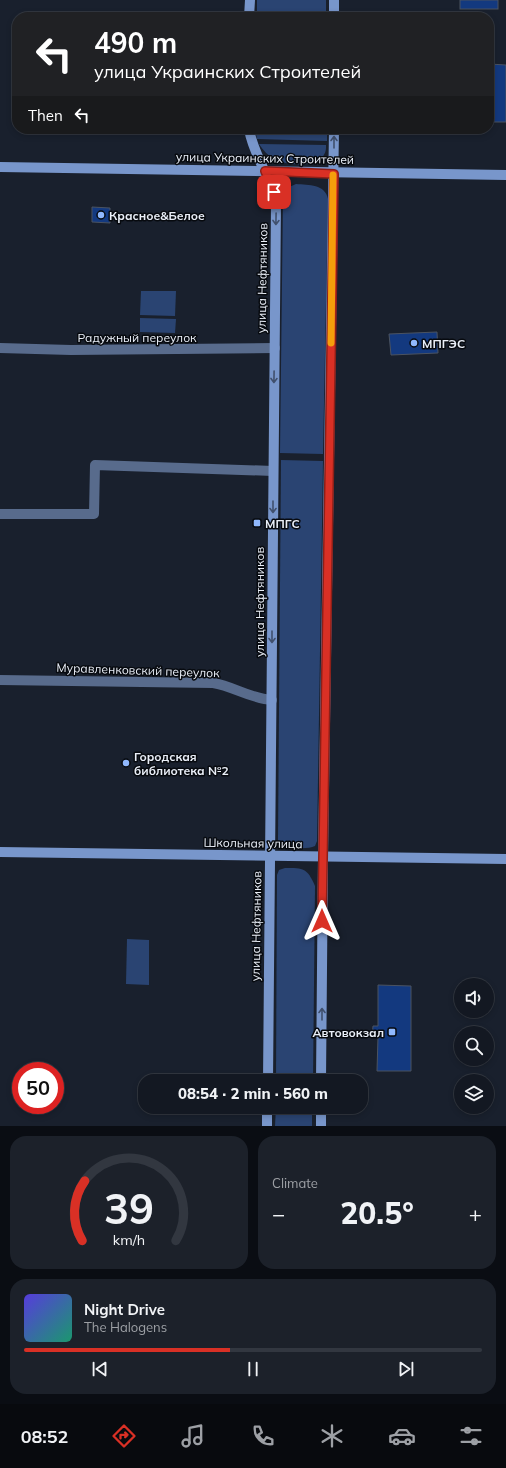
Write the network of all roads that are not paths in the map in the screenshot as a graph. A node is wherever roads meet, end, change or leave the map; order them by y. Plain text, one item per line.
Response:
1 (250, 0) edge
2 (334, 0) edge
3 (249, 12) edge
4 (334, 12) edge
5 (250, 134) edge
6 (334, 134) edge
7 (0, 167) edge
8 (265, 171) junction
9 (334, 174) junction
10 (506, 176) edge
11 (0, 348) edge
12 (274, 348) junction
13 (273, 471) junction
14 (0, 514) edge
15 (0, 680) edge
16 (272, 700) junction
17 (0, 852) edge
18 (270, 856) junction
19 (323, 857) junction
20 (506, 859) edge
21 (268, 1074) edge
22 (321, 1074) edge
23 (267, 1114) edge
24 (321, 1114) edge
25 (267, 1126) edge
26 (321, 1126) edge

1 - 3 main road
2 - 4 main road
5 - 8 main road, улица Нефтяников
9 -> 6 main road
7 - 8 main road, улица Украинских Строителей
8 - 9 main road, улица Украинских Строителей
8 -> 12 main road, улица Нефтяников
9 - 10 main road, улица Украинских Строителей
9 - 19 main road
11 - 12 street, Радужный переулок
12 -> 13 main road, улица Нефтяников
13 - 14 street
13 -> 16 main road, улица Нефтяников
15 - 16 street, Муравленковский переулок
16 - 18 main road, улица Нефтяников
17 - 18 main road, Школьная улица
18 - 19 main road, Школьная улица
18 - 21 main road, улица Нефтяников
19 - 20 main road, Школьная улица
22 -> 19 main road
23 - 25 main road
24 - 26 main road

